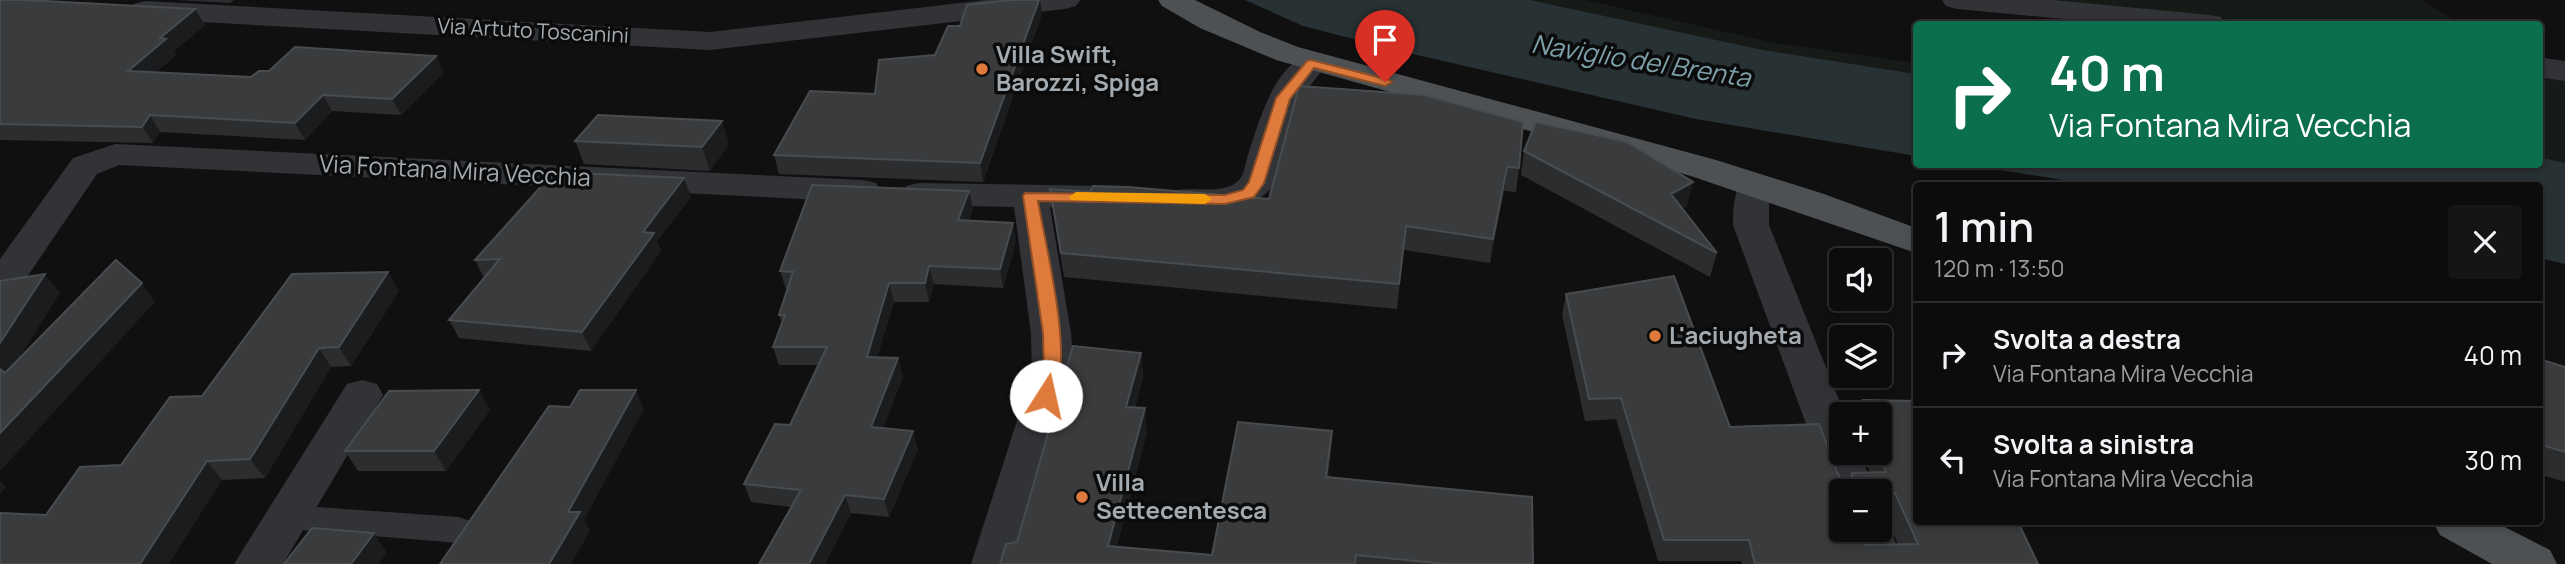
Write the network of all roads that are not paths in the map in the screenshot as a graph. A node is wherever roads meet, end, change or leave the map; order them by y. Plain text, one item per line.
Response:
1 (1065, 0) edge
2 (1173, 0) edge
3 (1957, 0) edge
4 (111, 8) edge
5 (2178, 21) edge
6 (1311, 64) junction
7 (2543, 68) edge
8 (2565, 71) edge
9 (1756, 185) junction
10 (1030, 196) junction
11 (1913, 241) edge
12 (0, 287) edge
13 (362, 395) dead end
14 (1848, 479) edge
15 (288, 517) junction
16 (2462, 525) edge
17 (459, 530) dead end
18 (1873, 542) edge
19 (258, 564) edge
20 (995, 564) edge
21 (1881, 564) edge
22 (2533, 564) edge

1 - 4 street, Via Artuto Toscanini
2 - 6 main road
3 - 5 street
6 - 9 main road
6 - 10 street, Via Fontana Mira Vecchia
7 - 8 street
9 - 11 main road
9 - 14 street
10 - 12 street, Via Fontana Mira Vecchia
10 - 20 street
13 - 15 street
15 - 17 lane
15 - 19 street
16 - 22 main road
18 - 21 street

